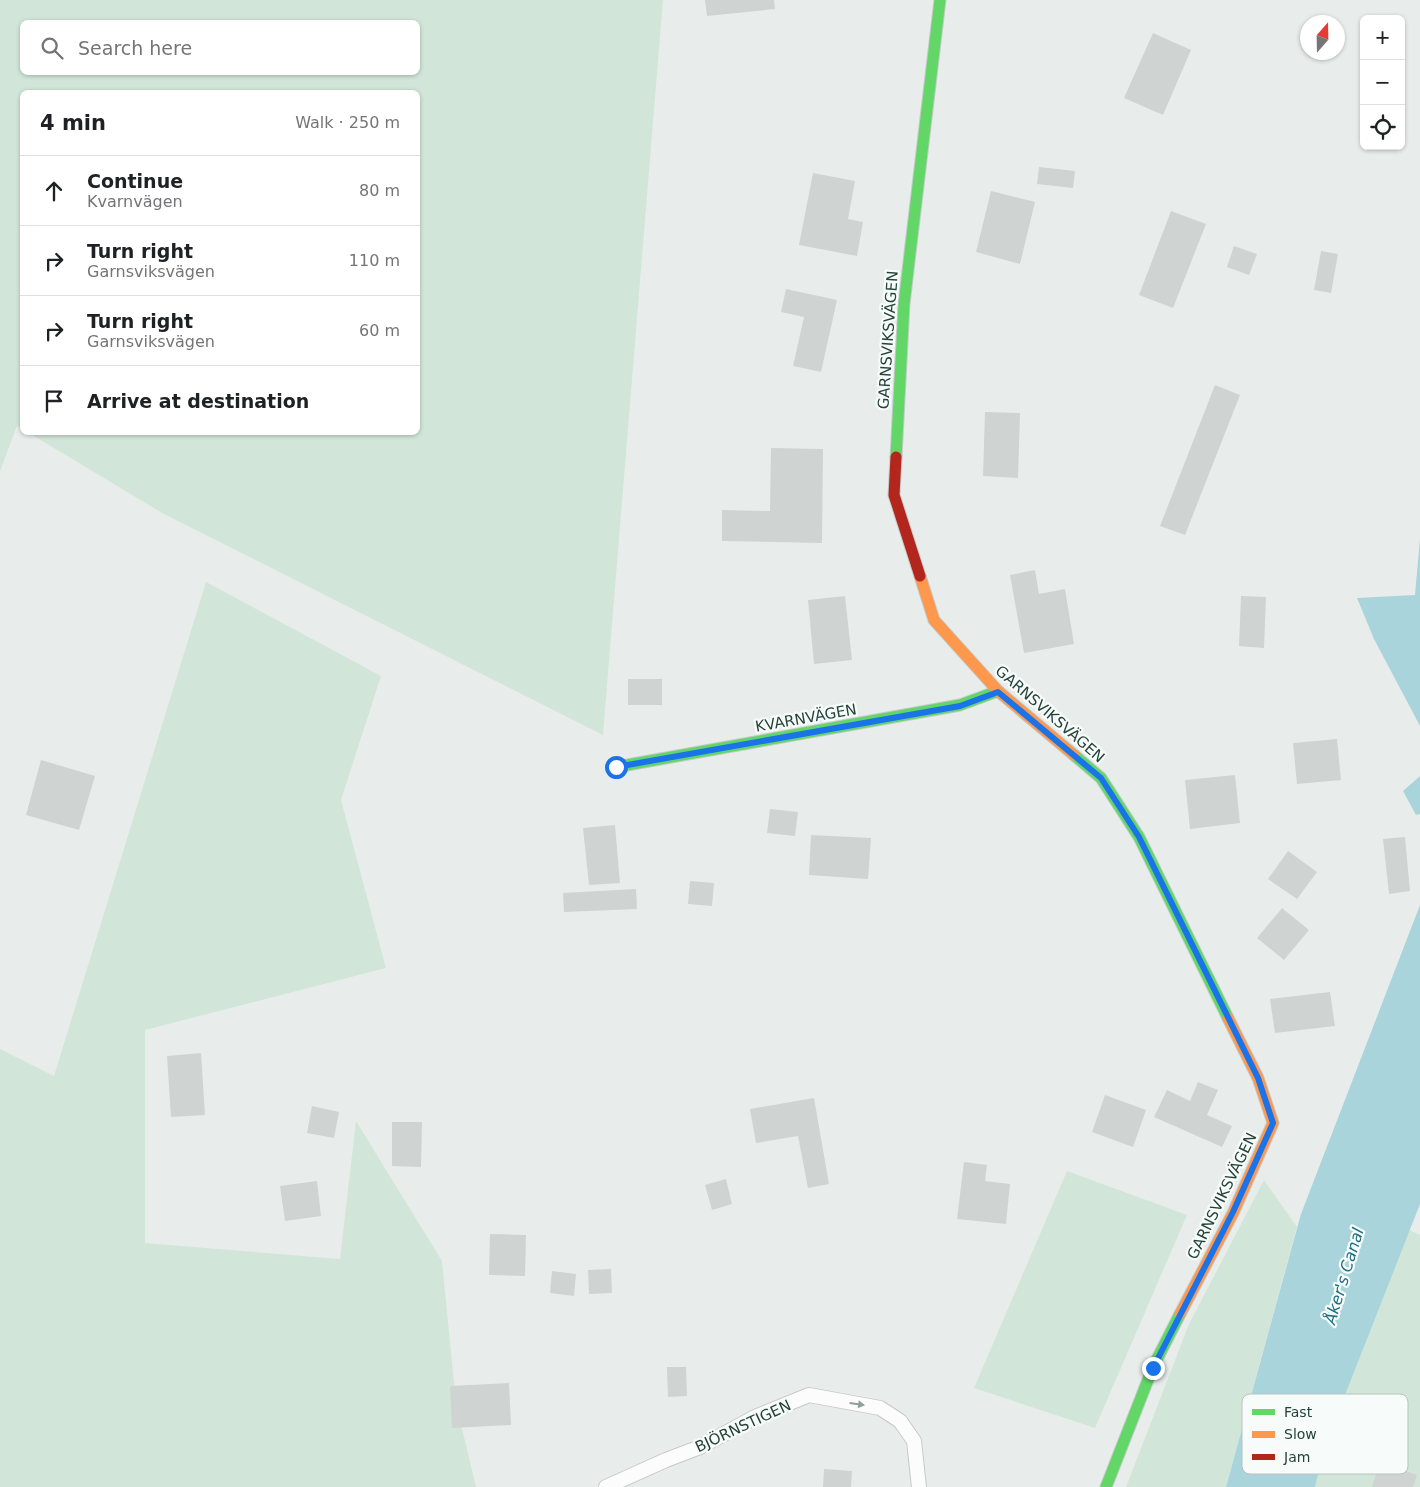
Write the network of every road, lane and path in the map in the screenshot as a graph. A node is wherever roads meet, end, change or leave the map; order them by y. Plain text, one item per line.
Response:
1 (940, 0) edge
2 (998, 692) junction
3 (616, 767) dead end
4 (606, 1487) edge
5 (919, 1487) edge
6 (1106, 1487) edge

1 - 2 street, GARNSVIKSVÄGEN
2 - 3 street, KVARNVÄGEN
2 - 6 street, GARNSVIKSVÄGEN
4 -> 5 lane, BJÖRNSTIGEN

